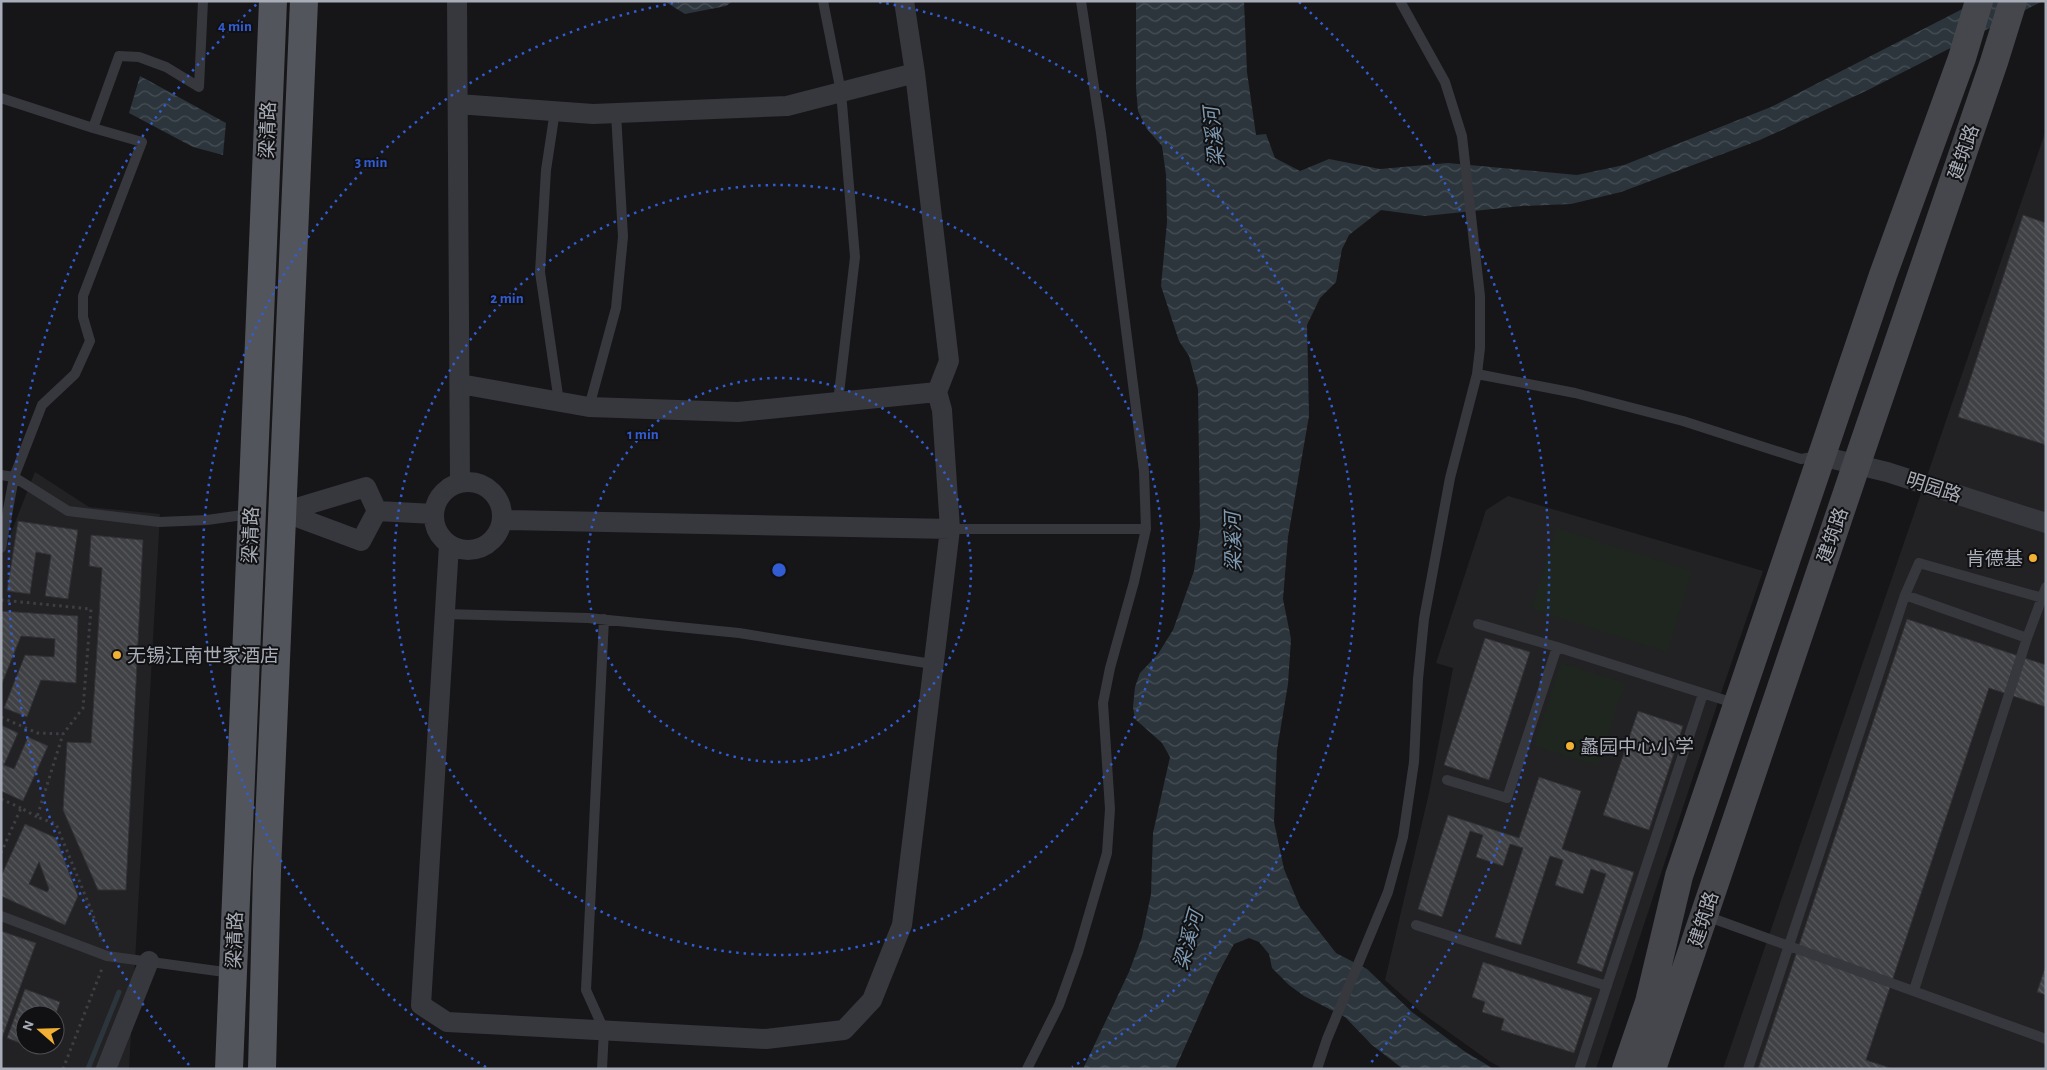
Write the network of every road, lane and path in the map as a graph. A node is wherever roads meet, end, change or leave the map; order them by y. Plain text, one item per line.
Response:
1 (203, 1) edge
2 (273, 1) edge
3 (304, 1) edge
4 (457, 1) edge
5 (823, 1) edge
6 (904, 1) edge
7 (1082, 1) edge
8 (1400, 1) edge
9 (1979, 1) edge
10 (2013, 1) edge
11 (915, 73) junction
12 (841, 92) junction
13 (1, 98) edge
14 (458, 104) junction
15 (555, 111) junction
16 (616, 114) junction
17 (93, 128) junction
18 (1477, 374) junction
19 (460, 384) junction
20 (937, 392) junction
21 (559, 402) junction
22 (838, 402) junction
23 (589, 407) junction
24 (1821, 456) junction
25 (1856, 466) junction
26 (1, 475) edge
27 (14, 477) junction
28 (460, 483) junction
29 (377, 511) junction
30 (283, 512) junction
31 (251, 514) junction
32 (434, 514) junction
33 (503, 520) junction
34 (2046, 523) edge
35 (950, 529) junction
36 (1146, 530) junction
37 (449, 545) junction
38 (1, 548) edge
39 (2046, 587) edge
40 (1905, 594) junction
41 (2044, 598) edge
42 (1, 600) edge
43 (444, 614) junction
44 (604, 619) junction
45 (1478, 624) dead end
46 (2027, 638) junction
47 (1557, 647) junction
48 (932, 664) junction
49 (1703, 694) junction
50 (1737, 704) junction
51 (1, 717) edge
52 (63, 734) junction
53 (1447, 780) dead end
54 (1, 799) edge
55 (21, 808) junction
56 (37, 817) junction
57 (1, 853) edge
58 (1679, 876) junction
59 (1713, 890) junction
60 (1704, 915) junction
61 (1, 916) edge
62 (1416, 925) dead end
63 (1789, 945) junction
64 (107, 956) junction
65 (149, 961) junction
66 (233, 973) junction
67 (1607, 986) junction
68 (1914, 990) junction
69 (604, 1030) junction
70 (2046, 1039) edge
71 (1580, 1067) dead end
72 (63, 1069) edge
73 (106, 1069) edge
74 (229, 1069) edge
75 (262, 1069) edge
76 (602, 1069) edge
77 (1027, 1069) edge
78 (1317, 1069) edge
79 (1626, 1069) edge
80 (1652, 1069) edge
81 (1748, 1069) edge

1 - 17 lane
2 - 31 main road, 梁清路
3 - 30 main road, 梁清路
4 - 14 street
5 - 12 lane
6 - 11 street
7 - 36 lane
8 - 18 lane
9 - 24 main road, 建筑路
10 - 25 main road, 建筑路
11 - 12 street
11 - 20 street
12 - 16 street
12 - 22 lane
13 - 17 lane
14 - 15 street
14 - 19 street
15 - 16 street
15 - 21 lane
16 - 23 lane
17 - 27 lane
18 - 24 lane
18 - 78 lane
19 - 21 street
19 - 28 street
20 - 22 street
20 - 35 street
21 - 23 street
22 - 23 street
24 - 25 street, 明园路
24 - 50 main road, 建筑路
25 - 34 street, 明园路
25 - 59 main road, 建筑路
26 - 27 lane
27 - 31 lane
27 - 38 lane
28 - 32 street
28 - 33 street
29 - 30 street
29 - 30 street
29 - 32 street
30 - 31 main road
30 - 75 main road, 梁清路
31 - 66 main road, 梁清路
32 - 37 street
33 - 35 street
33 - 37 street
35 - 36 lane
35 - 48 street
36 - 77 lane
37 - 43 street
39 - 41 lane
40 - 41 lane
40 - 46 lane
40 - 63 lane
41 - 46 lane
42 - 52 path
43 - 44 lane
43 - 69 street
44 - 48 lane
44 - 69 lane
45 - 47 lane
46 - 68 lane
47 - 49 lane
47 - 53 lane
48 - 69 street
49 - 50 lane
49 - 67 lane
50 - 58 main road, 建筑路
51 - 52 path
52 - 56 path
54 - 55 path
55 - 56 path
55 - 57 path
56 - 64 path
58 - 59 main road
58 - 79 main road, 建筑路
59 - 60 main road, 建筑路
60 - 63 lane
60 - 80 main road, 建筑路
61 - 64 lane
62 - 67 lane
63 - 68 lane
63 - 81 lane
64 - 65 lane
64 - 72 path
65 - 66 lane
65 - 73 street
66 - 74 main road, 梁清路
67 - 71 lane
68 - 70 lane
69 - 76 lane

